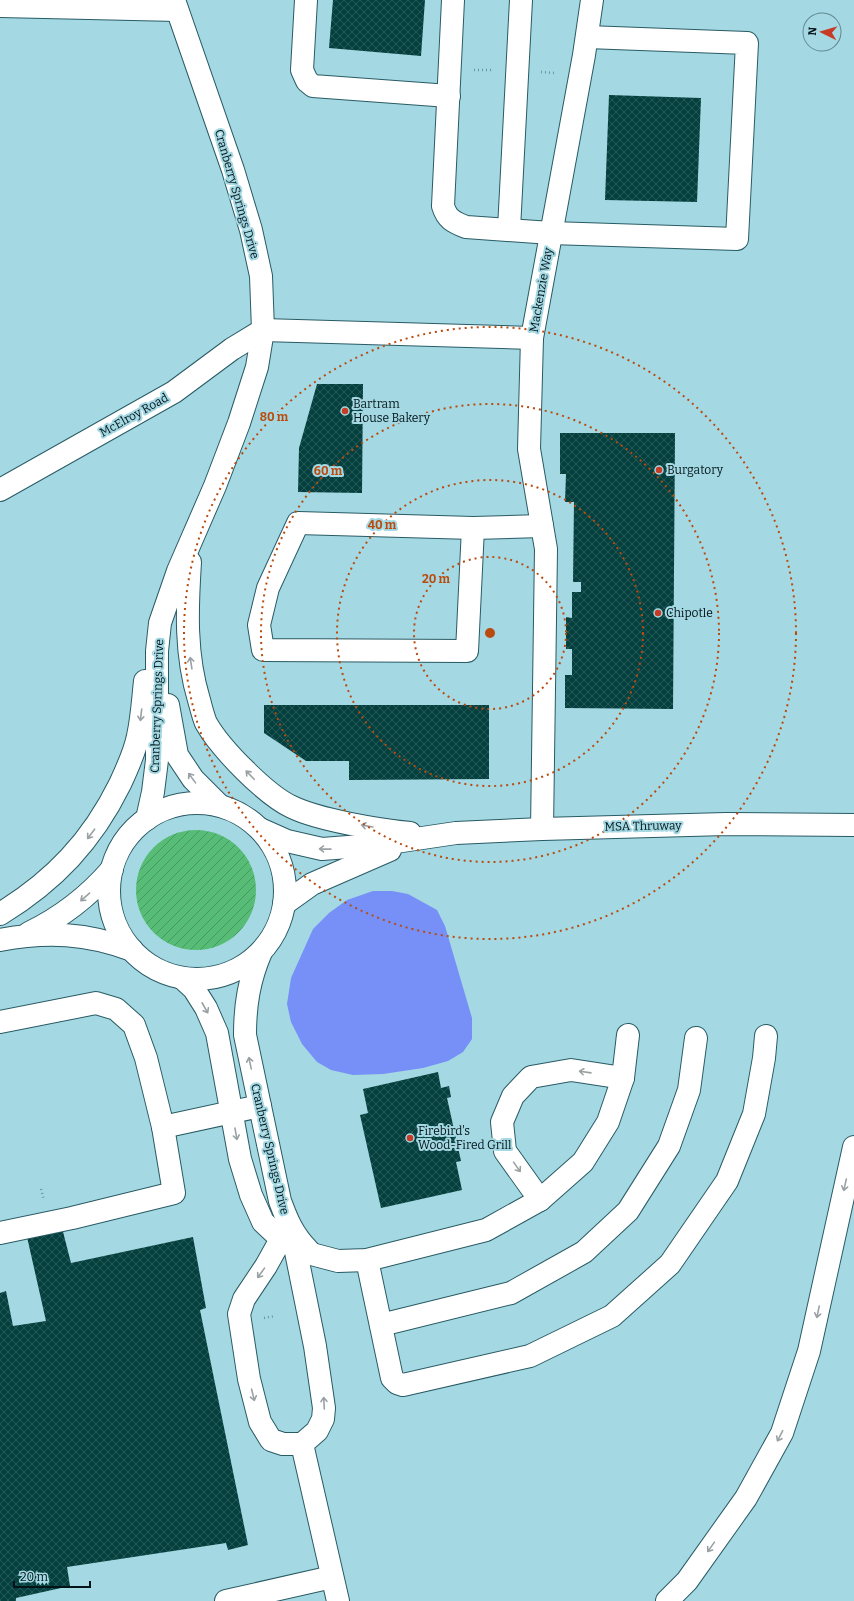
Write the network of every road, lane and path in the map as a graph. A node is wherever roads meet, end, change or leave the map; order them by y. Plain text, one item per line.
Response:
1 (306, 0) edge
2 (453, 0) edge
3 (521, 0) edge
4 (592, 0) edge
5 (36, 3) edge
6 (176, 5) edge
7 (0, 6) edge
8 (587, 36) junction
9 (470, 70) dead end
10 (499, 70) dead end
11 (540, 72) dead end
12 (555, 73) dead end
13 (449, 96) junction
14 (509, 229) junction
15 (551, 233) junction
16 (262, 330) junction
17 (532, 338) junction
18 (0, 490) edge
19 (542, 526) junction
20 (473, 528) junction
21 (191, 543) junction
22 (178, 571) junction
23 (219, 805) junction
24 (147, 818) junction
25 (854, 825) edge
26 (260, 829) junction
27 (542, 829) junction
28 (433, 835) junction
29 (112, 869) junction
30 (284, 904) junction
31 (0, 914) edge
32 (27, 935) junction
33 (0, 940) edge
34 (132, 950) junction
35 (261, 952) junction
36 (182, 978) junction
37 (0, 1022) edge
38 (628, 1035) dead end
39 (766, 1036) dead end
40 (696, 1038) dead end
41 (623, 1078) junction
42 (260, 1106) junction
43 (232, 1111) junction
44 (163, 1127) junction
45 (854, 1147) edge
46 (41, 1189) dead end
47 (540, 1200) junction
48 (46, 1205) dead end
49 (0, 1233) edge
50 (297, 1247) junction
51 (367, 1260) junction
52 (381, 1325) junction
53 (302, 1444) junction
54 (332, 1577) junction
55 (226, 1601) edge
56 (338, 1601) edge
57 (666, 1601) edge

1 - 13 main road
2 - 13 main road
3 - 14 main road
4 - 8 main road, Mackenzie Way
5 - 6 main road
5 - 7 main road
6 - 16 main road, Cranberry Springs Drive
8 - 15 main road, Mackenzie Way
8 - 15 main road
9 - 10 path
11 - 12 path
13 - 14 main road
14 - 15 main road
15 - 17 main road, Mackenzie Way
16 - 17 main road, Mackenzie Way
16 - 18 main road, McElroy Road
16 - 21 main road, Cranberry Springs Drive
17 - 19 main road
19 - 20 main road
19 - 27 main road
20 - 20 main road
21 - 22 main road, Cranberry Springs Drive
28 -> 21 main road
23 -> 22 main road, Cranberry Springs Drive
22 - 24 main road, Cranberry Springs Drive
22 -> 31 main road
23 - 24 main road
23 - 26 main road
24 - 29 main road
25 - 27 main road, MSA Thruway
28 -> 26 main road, MSA Thruway
26 - 30 main road
27 - 28 main road, MSA Thruway
28 - 30 main road, MSA Thruway
29 -> 32 main road
29 - 34 main road
30 - 35 main road
32 - 33 main road
32 - 34 main road
34 - 36 main road
35 - 36 main road
42 -> 35 main road, Cranberry Springs Drive
36 -> 43 main road, Cranberry Springs Drive
37 - 44 main road
38 - 41 main road
39 - 52 main road
40 - 52 main road
41 - 47 main road
41 -> 47 main road
42 - 43 main road
42 - 50 main road, Cranberry Springs Drive
43 - 44 main road
43 -> 50 main road, Cranberry Springs Drive
44 - 49 main road
45 -> 57 main road
46 - 48 path
47 - 51 main road
50 - 51 main road
53 -> 50 main road
50 -> 53 main road
51 - 52 main road
53 - 54 main road
54 - 55 main road
54 - 56 main road

